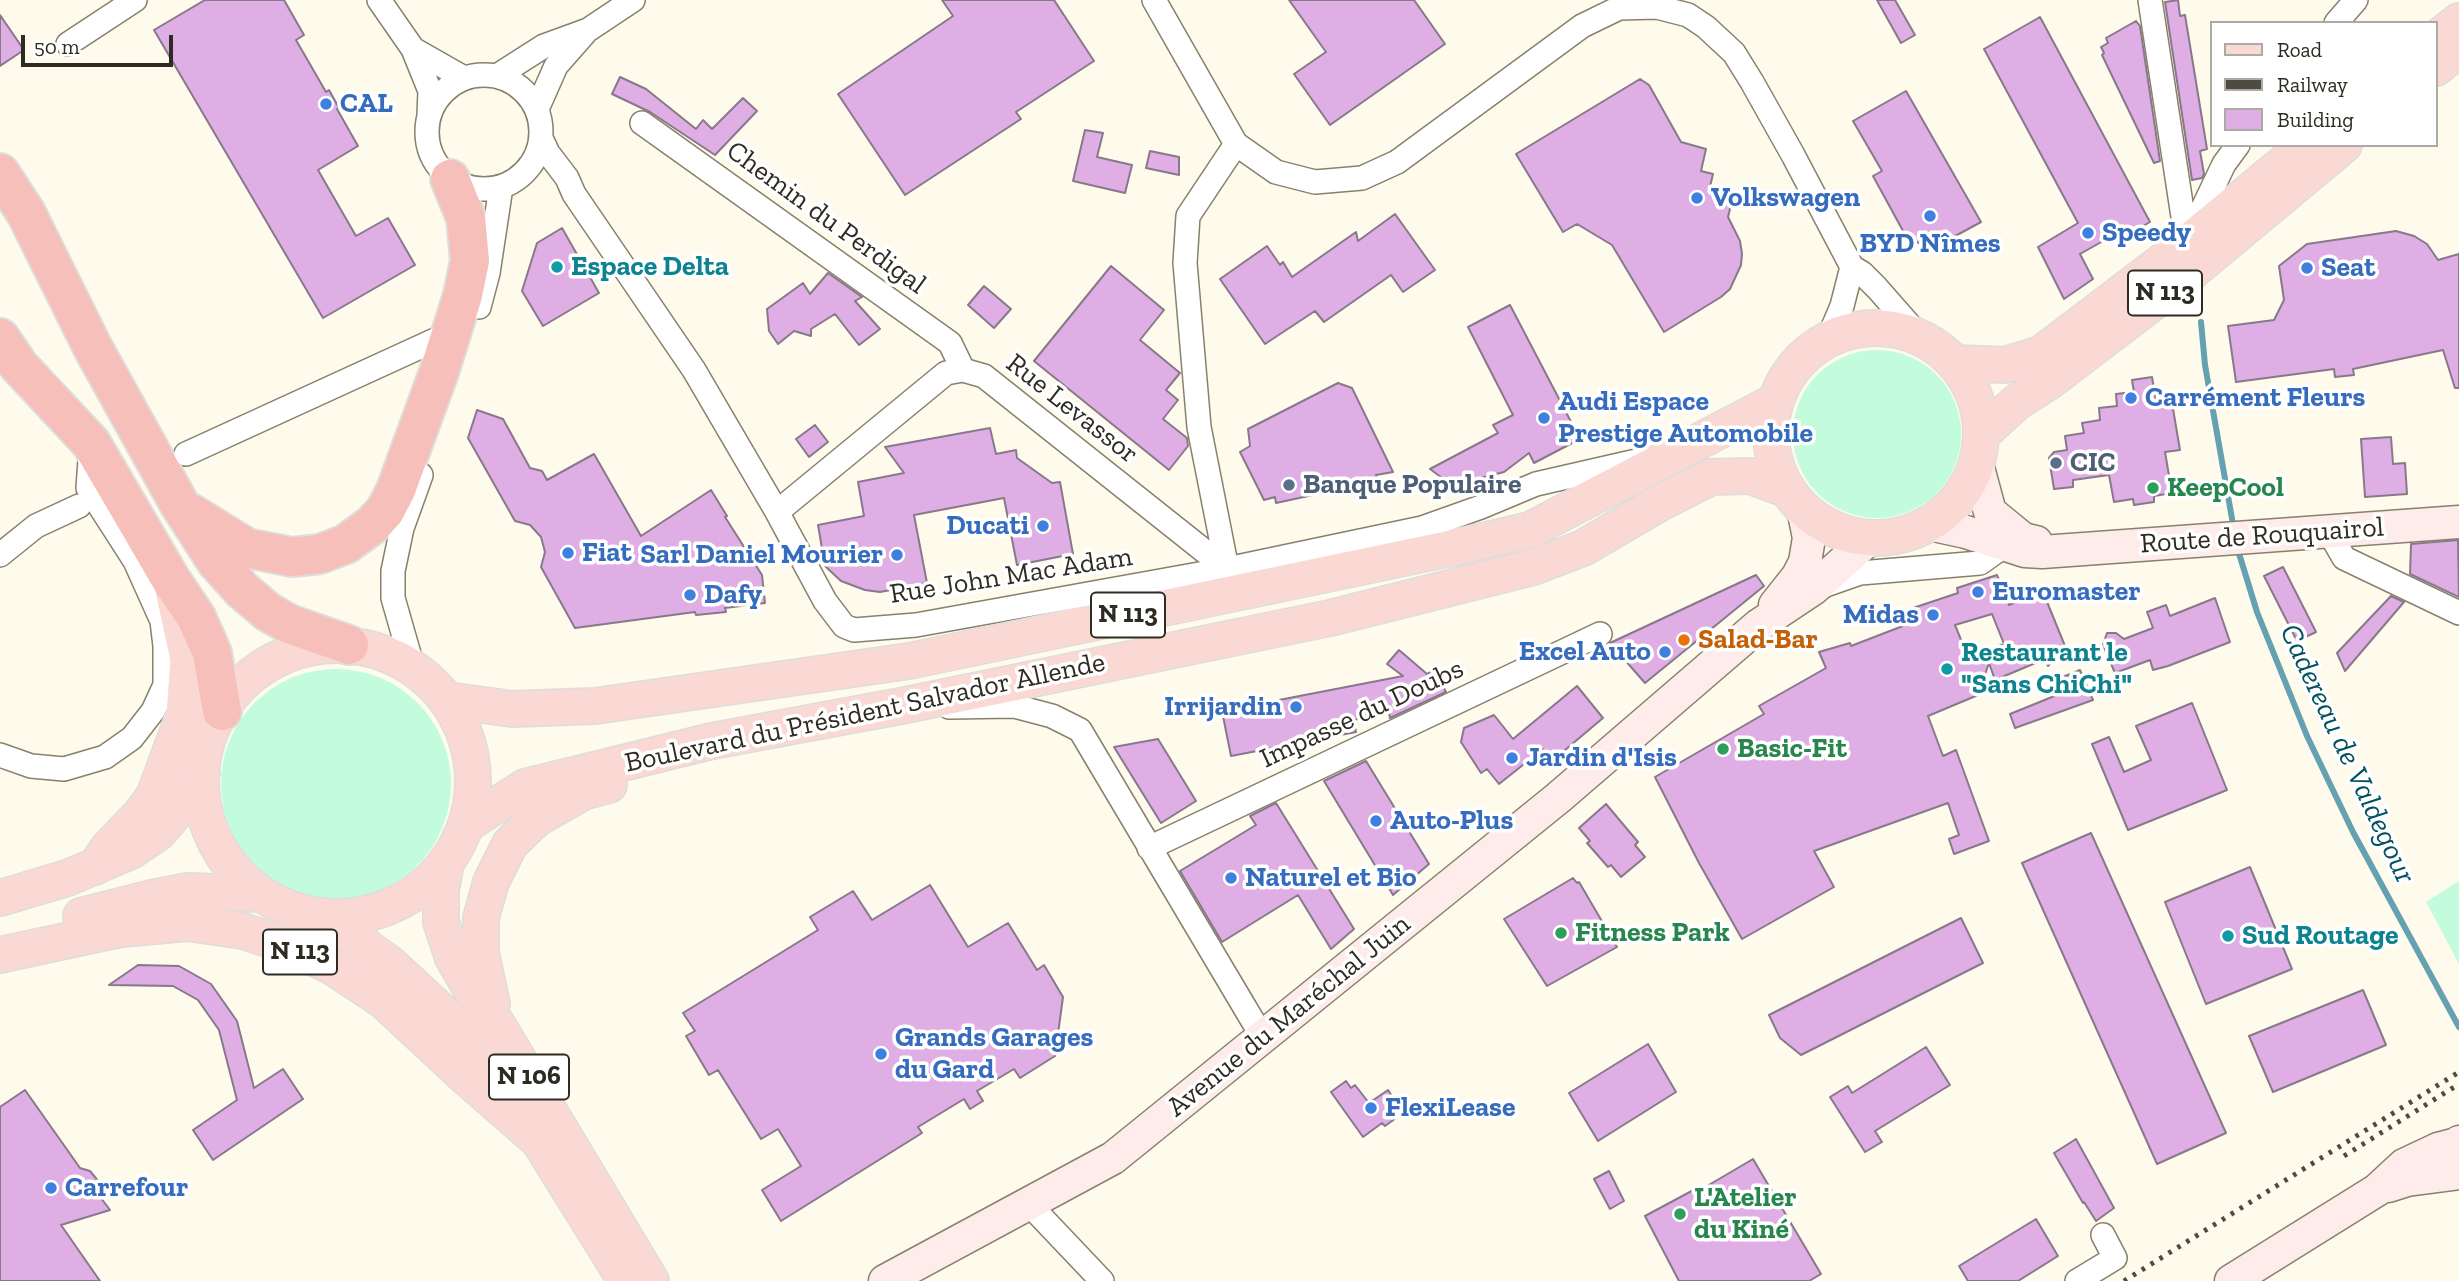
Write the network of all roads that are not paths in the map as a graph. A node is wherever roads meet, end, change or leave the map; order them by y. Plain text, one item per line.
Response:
1 (135, 0) edge
2 (379, 0) edge
3 (633, 0) edge
4 (1154, 0) edge
5 (2150, 0) edge
6 (2356, 0) edge
7 (2459, 20) edge
8 (2338, 21) edge
9 (588, 30) junction
10 (2438, 37) edge
11 (68, 44) dead end
12 (413, 49) junction
13 (2459, 49) edge
14 (2438, 66) edge
15 (497, 76) junction
16 (464, 78) junction
17 (537, 109) junction
18 (429, 115) junction
19 (642, 123) dead end
20 (541, 138) junction
21 (1236, 144) junction
22 (2237, 147) edge
23 (2304, 147) edge
24 (2342, 147) edge
25 (0, 173) edge
26 (522, 175) junction
27 (450, 179) junction
28 (501, 187) junction
29 (574, 194) junction
30 (2187, 243) junction
31 (1852, 267) junction
32 (463, 327) junction
33 (1920, 337) junction
34 (0, 338) edge
35 (1828, 339) junction
36 (1955, 363) junction
37 (963, 370) junction
38 (1776, 401) junction
39 (91, 443) junction
40 (1979, 449) junction
41 (1682, 451) junction
42 (186, 454) dead end
43 (1795, 499) junction
44 (180, 505) junction
45 (79, 506) dead end
46 (777, 512) junction
47 (2459, 522) edge
48 (1930, 524) junction
49 (2329, 532) junction
50 (1871, 537) junction
51 (2004, 546) junction
52 (2065, 550) junction
53 (0, 555) edge
54 (1227, 569) junction
55 (171, 580) junction
56 (1813, 589) junction
57 (2459, 613) edge
58 (1759, 625) junction
59 (1600, 634) dead end
60 (349, 645) junction
61 (413, 667) junction
62 (447, 700) junction
63 (901, 706) junction
64 (222, 711) junction
65 (712, 741) junction
66 (0, 755) edge
67 (202, 773) junction
68 (467, 824) junction
69 (1149, 848) junction
70 (446, 864) junction
71 (94, 867) junction
72 (260, 894) junction
73 (0, 898) edge
74 (324, 916) junction
75 (0, 939) edge
76 (0, 955) edge
77 (497, 1024) junction
78 (1264, 1038) junction
79 (539, 1141) junction
80 (2458, 1153) edge
81 (1028, 1202) junction
82 (2103, 1235) dead end
83 (2244, 1277) edge
84 (626, 1281) edge
85 (651, 1281) edge
86 (886, 1281) edge
87 (1102, 1281) edge
88 (2077, 1281) edge

1 - 11 street
2 - 12 street
3 - 9 street
4 - 21 street
5 - 30 street
6 - 8 street
7 - 10 main road
9 - 15 street
9 - 17 street
12 - 16 street
12 - 18 street
13 - 14 main road
15 - 16 street
15 - 17 street
16 - 18 street
17 - 20 street
18 - 27 street
19 - 37 street, Chemin du Perdigal
20 - 26 street
20 - 29 street, Rue John Mac Adam
21 - 31 street
21 - 54 street
22 - 30 street
23 - 30 main road, N 113
24 - 40 main road, N 113
25 - 44 highway
26 - 28 street
26 - 29 street
27 - 28 street
27 - 32 highway
28 - 32 street
29 - 46 street, Rue John Mac Adam
30 - 36 main road, N 113
31 - 33 street
31 - 35 street
32 - 42 street
32 - 44 highway
32 - 61 street
33 - 35 main road
33 - 36 main road
34 - 39 highway
35 - 38 main road
36 - 40 main road
37 - 46 street, Rue Levassor
37 - 54 street, Rue Levassor
38 - 41 main road, Boulevard du Président Salvador Allende / N 113
38 - 43 main road
39 - 55 highway
39 - 66 street
40 - 48 main road
40 - 52 street, Route de Rouquairol
41 - 54 street, Rue John Mac Adam
41 - 62 main road, Boulevard du Président Salvador Allende / N 113
43 - 50 main road
43 - 58 street, Avenue du Maréchal Juin
43 - 63 main road, Boulevard du Président Salvador Allende / N 113
44 - 60 highway
45 - 53 street
46 - 54 street, Rue John Mac Adam
47 - 49 street, Route de Rouquairol
48 - 50 main road
48 - 51 street, Route de Rouquairol
49 - 52 street, Route de Rouquairol
49 - 57 street
50 - 56 street, Avenue du Maréchal Juin
51 - 52 street, Route de Rouquairol
51 - 56 street
55 - 64 highway
55 - 71 main road
56 - 58 street, Avenue du Maréchal Juin
58 - 78 street, Avenue du Maréchal Juin
59 - 69 street, Impasse du Doubs
60 - 61 main road
60 - 64 main road
61 - 62 main road
62 - 68 main road
63 - 65 main road, Boulevard du Président Salvador Allende / N 113
63 - 69 street
64 - 67 main road
65 - 68 main road, Boulevard du Président Salvador Allende / N 113
65 - 77 main road
67 - 71 main road
67 - 72 main road
68 - 70 main road
69 - 78 street
70 - 74 main road
70 - 77 main road, N 106
71 - 73 main road
72 - 74 main road
72 - 75 main road
74 - 79 main road, N 106
76 - 79 main road, N 113
77 - 85 main road, N 106
78 - 81 street, Avenue du Maréchal Juin
79 - 84 main road, N 106
80 - 83 street
81 - 86 street, Avenue du Maréchal Juin
81 - 87 street
82 - 88 street

